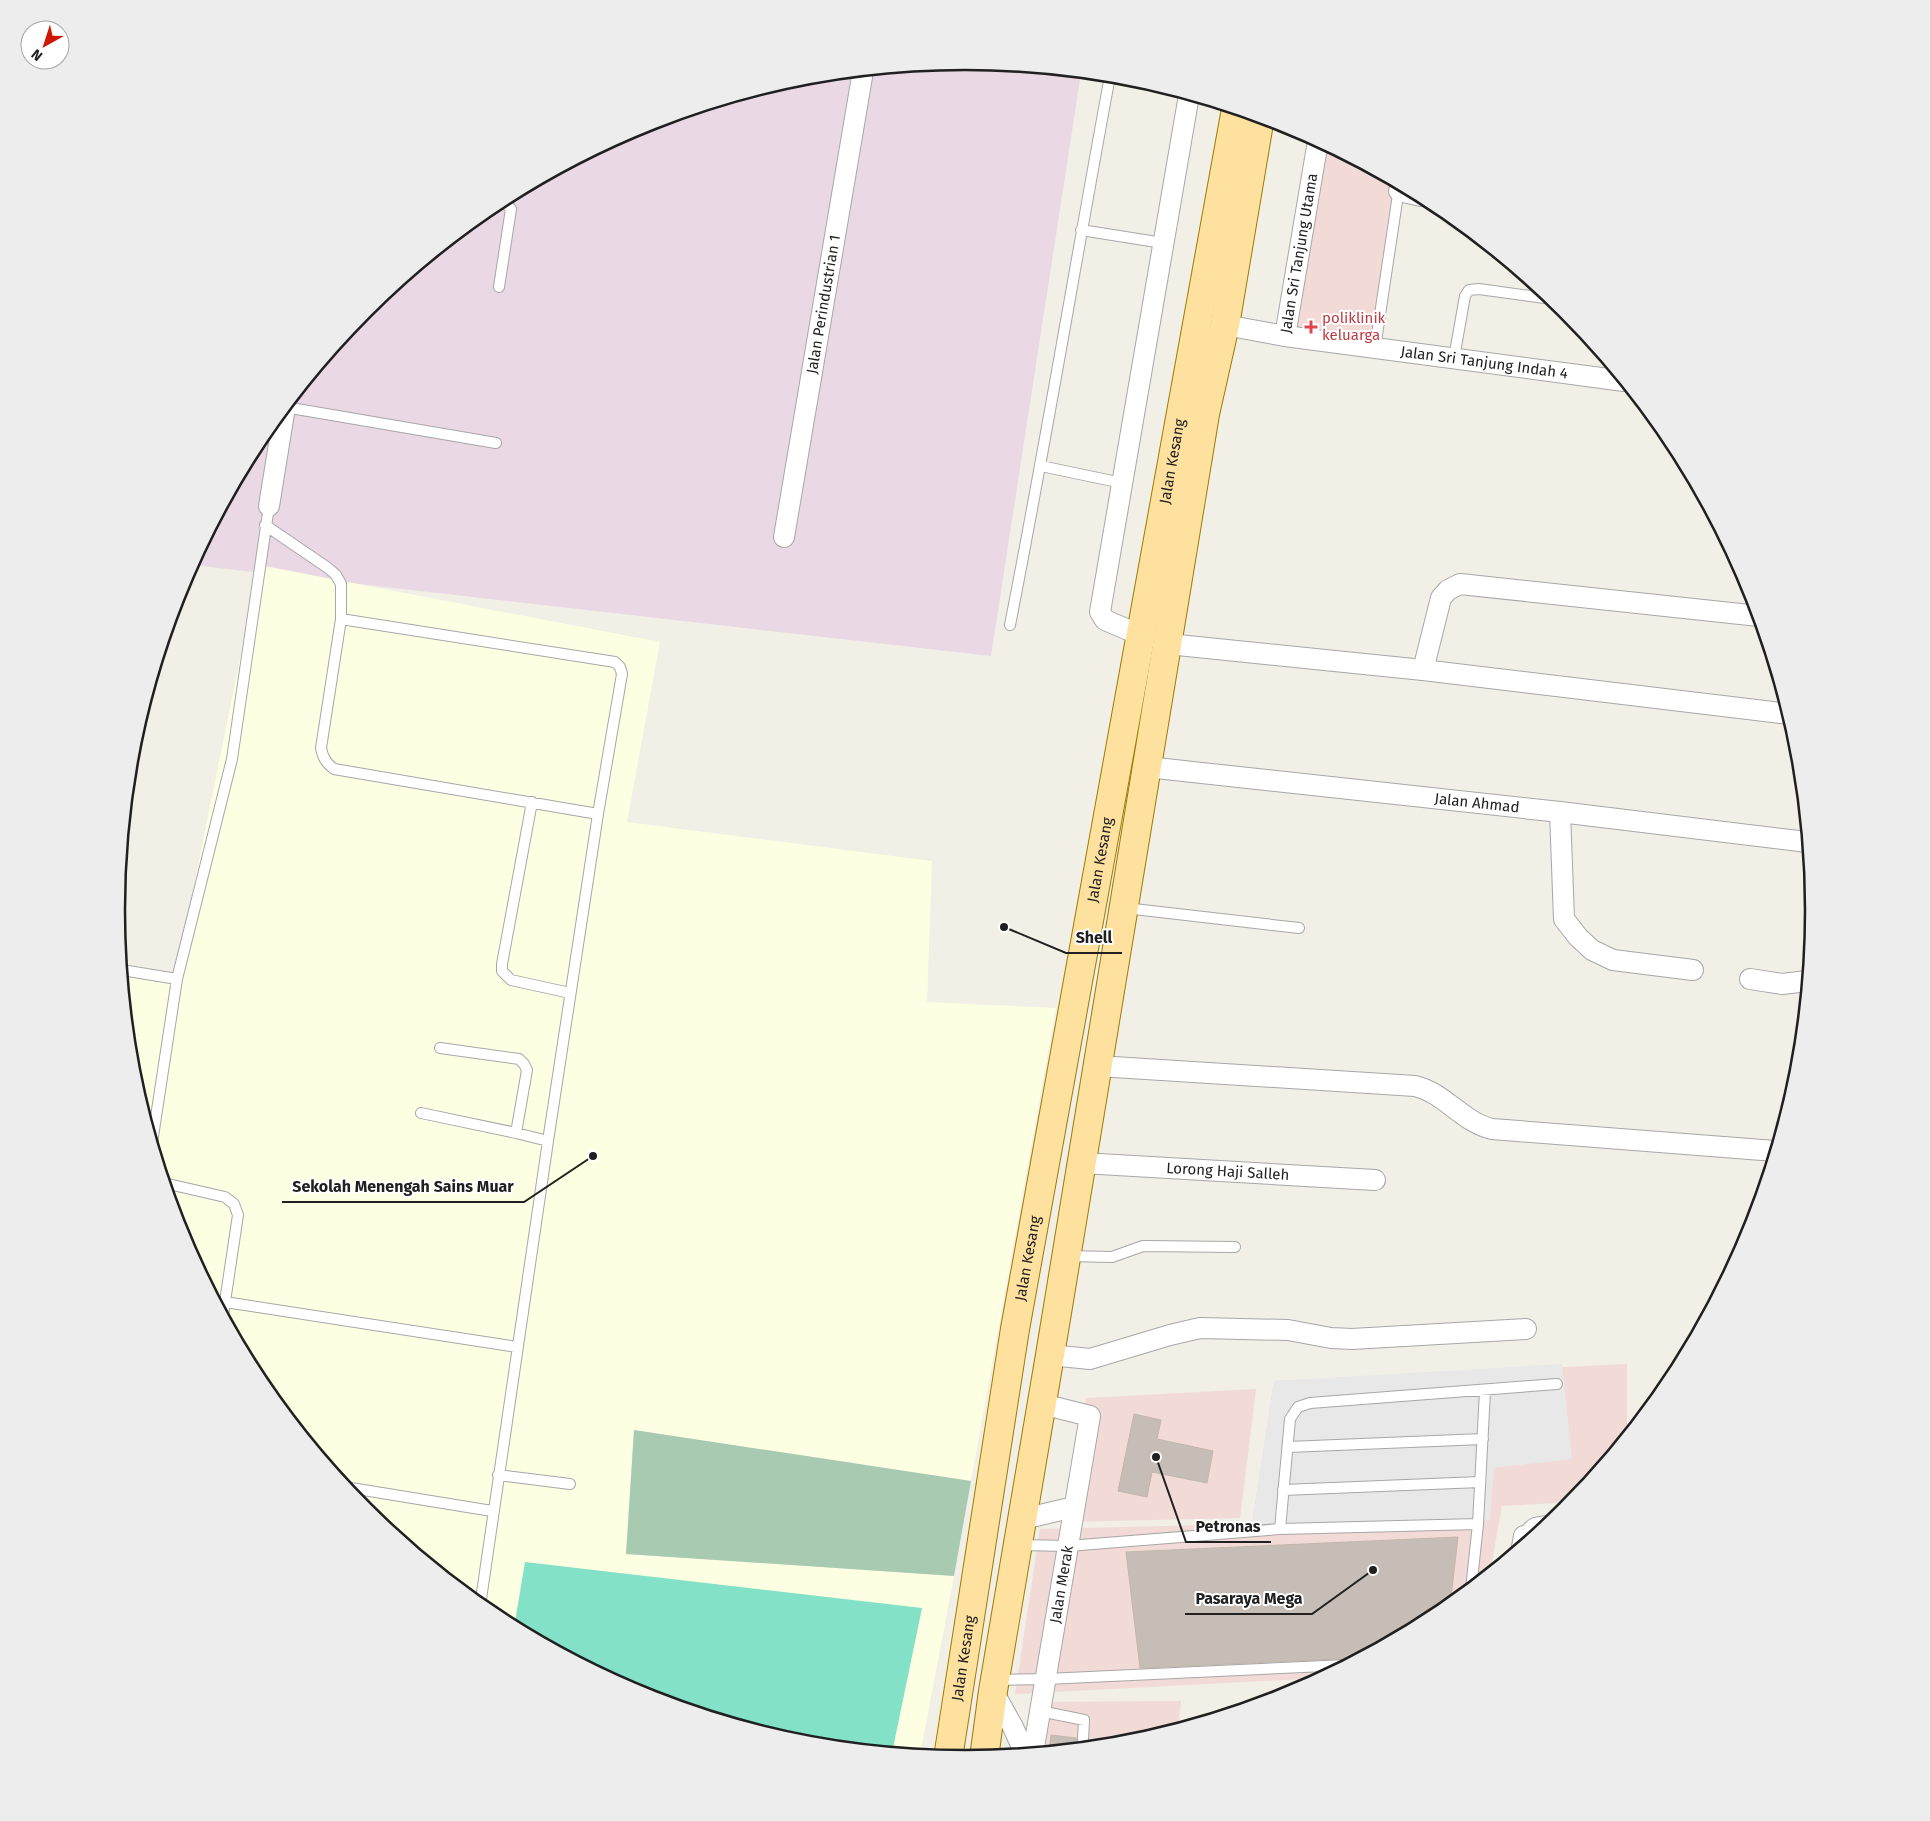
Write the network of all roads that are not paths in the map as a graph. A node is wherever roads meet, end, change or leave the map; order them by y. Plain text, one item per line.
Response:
1 (862, 76) edge
2 (1109, 83) edge
3 (1188, 101) edge
4 (1235, 115) edge
5 (1259, 124) edge
6 (1317, 148) edge
7 (1399, 191) edge
8 (508, 206) edge
9 (1081, 230) junction
10 (1163, 243) junction
11 (499, 287) dead end
12 (1539, 297) edge
13 (1225, 325) junction
14 (1285, 336) junction
15 (1375, 348) junction
16 (1454, 358) junction
17 (1617, 380) edge
18 (292, 408) edge
19 (283, 420) edge
20 (496, 443) dead end
21 (1041, 466) junction
22 (1122, 483) junction
23 (267, 516) junction
24 (784, 536) dead end
25 (1752, 615) edge
26 (341, 619) junction
27 (1010, 625) dead end
28 (1130, 631) junction
29 (1168, 644) junction
30 (1423, 670) junction
31 (1781, 713) edge
32 (1147, 767) junction
33 (532, 802) junction
34 (1560, 812) junction
35 (598, 814) junction
36 (1802, 841) edge
37 (1124, 908) junction
38 (1299, 928) dead end
39 (1693, 970) dead end
40 (127, 971) edge
41 (177, 979) junction
42 (1750, 979) dead end
43 (1802, 982) edge
44 (570, 993) junction
45 (440, 1048) dead end
46 (1098, 1066) junction
47 (421, 1114) dead end
48 (154, 1131) edge
49 (516, 1133) junction
50 (548, 1141) junction
51 (1770, 1152) edge
52 (1082, 1163) junction
53 (1375, 1180) dead end
54 (170, 1184) edge
55 (1235, 1247) dead end
56 (1066, 1256) junction
57 (224, 1302) junction
58 (224, 1306) edge
59 (1526, 1329) dead end
60 (518, 1347) junction
61 (1050, 1355) junction
62 (1557, 1384) dead end
63 (1485, 1391) junction
64 (1042, 1404) junction
65 (1483, 1439) junction
66 (1288, 1447) junction
67 (498, 1475) junction
68 (1480, 1482) junction
69 (570, 1484) dead end
70 (356, 1489) edge
71 (1283, 1490) junction
72 (1074, 1507) junction
73 (492, 1511) junction
74 (1023, 1519) junction
75 (1540, 1522) edge
76 (1478, 1524) junction
77 (1280, 1529) junction
78 (1524, 1537) edge
79 (1018, 1545) junction
80 (1068, 1546) junction
81 (1472, 1581) edge
82 (481, 1597) edge
83 (1336, 1665) edge
84 (1046, 1679) junction
85 (994, 1685) junction
86 (1040, 1711) junction
87 (1083, 1739) dead end
88 (1034, 1748) edge
89 (1023, 1749) edge
90 (949, 1750) edge
91 (985, 1750) edge

1 - 24 street, Jalan Perindustrian 1
2 - 9 lane
3 - 10 street
4 - 28 main road, Jalan Kesang
5 - 13 main road, Jalan Kesang
6 - 14 street, Jalan Sri Tanjung Utama
7 - 15 lane
8 - 11 lane
9 - 10 lane
9 - 21 lane
10 - 22 street
12 - 16 lane
13 - 14 street, Jalan Sri Tanjung Utama
13 - 29 main road, Jalan Kesang
14 - 15 street, Jalan Sri Tanjung Indah 4
15 - 16 street, Jalan Sri Tanjung Indah 4
16 - 17 street, Jalan Sri Tanjung Indah 4
18 - 20 lane
19 - 23 street
21 - 22 lane
21 - 27 lane
22 - 28 street
23 - 26 lane
23 - 41 lane
25 - 30 street
26 - 33 lane
26 - 35 lane
28 - 90 main road, Jalan Kesang
29 - 30 street
29 - 32 main road, Jalan Kesang
30 - 31 street
32 - 34 street, Jalan Ahmad
32 - 37 main road, Jalan Kesang
33 - 35 lane
33 - 44 lane
34 - 36 street, Jalan Ahmad
34 - 39 street
35 - 44 lane
37 - 38 lane
37 - 46 main road, Jalan Kesang
40 - 41 lane
41 - 48 lane
42 - 43 street
44 - 50 lane
45 - 49 lane
46 - 51 street
46 - 52 main road, Jalan Kesang
47 - 49 lane
49 - 50 lane
50 - 60 lane
52 - 53 street, Lorong Haji Salleh
52 - 56 main road, Jalan Kesang
54 - 57 lane
55 - 56 lane
56 - 61 main road, Jalan Kesang
57 - 58 lane
57 - 60 lane
59 - 61 street
60 - 67 lane
61 - 64 main road, Jalan Kesang
62 - 63 lane
63 - 65 lane
63 - 66 lane
64 - 72 street, Jalan Merak
64 - 74 main road, Jalan Kesang
65 - 66 lane
65 - 68 lane
66 - 71 lane
67 - 69 lane
67 - 73 lane
68 - 71 lane
68 - 76 lane
70 - 73 lane
71 - 77 lane
72 - 74 street
72 - 80 street, Jalan Merak
73 - 82 lane
74 - 79 main road, Jalan Kesang
75 - 78 lane
76 - 77 lane
76 - 81 lane
77 - 80 lane
79 - 80 lane
79 - 85 main road, Jalan Kesang
80 - 84 street, Jalan Merak
83 - 84 lane
84 - 85 lane
84 - 86 street, Jalan Merak
85 - 89 street
85 - 91 main road, Jalan Kesang
86 - 87 lane
86 - 88 street, Jalan Merak

